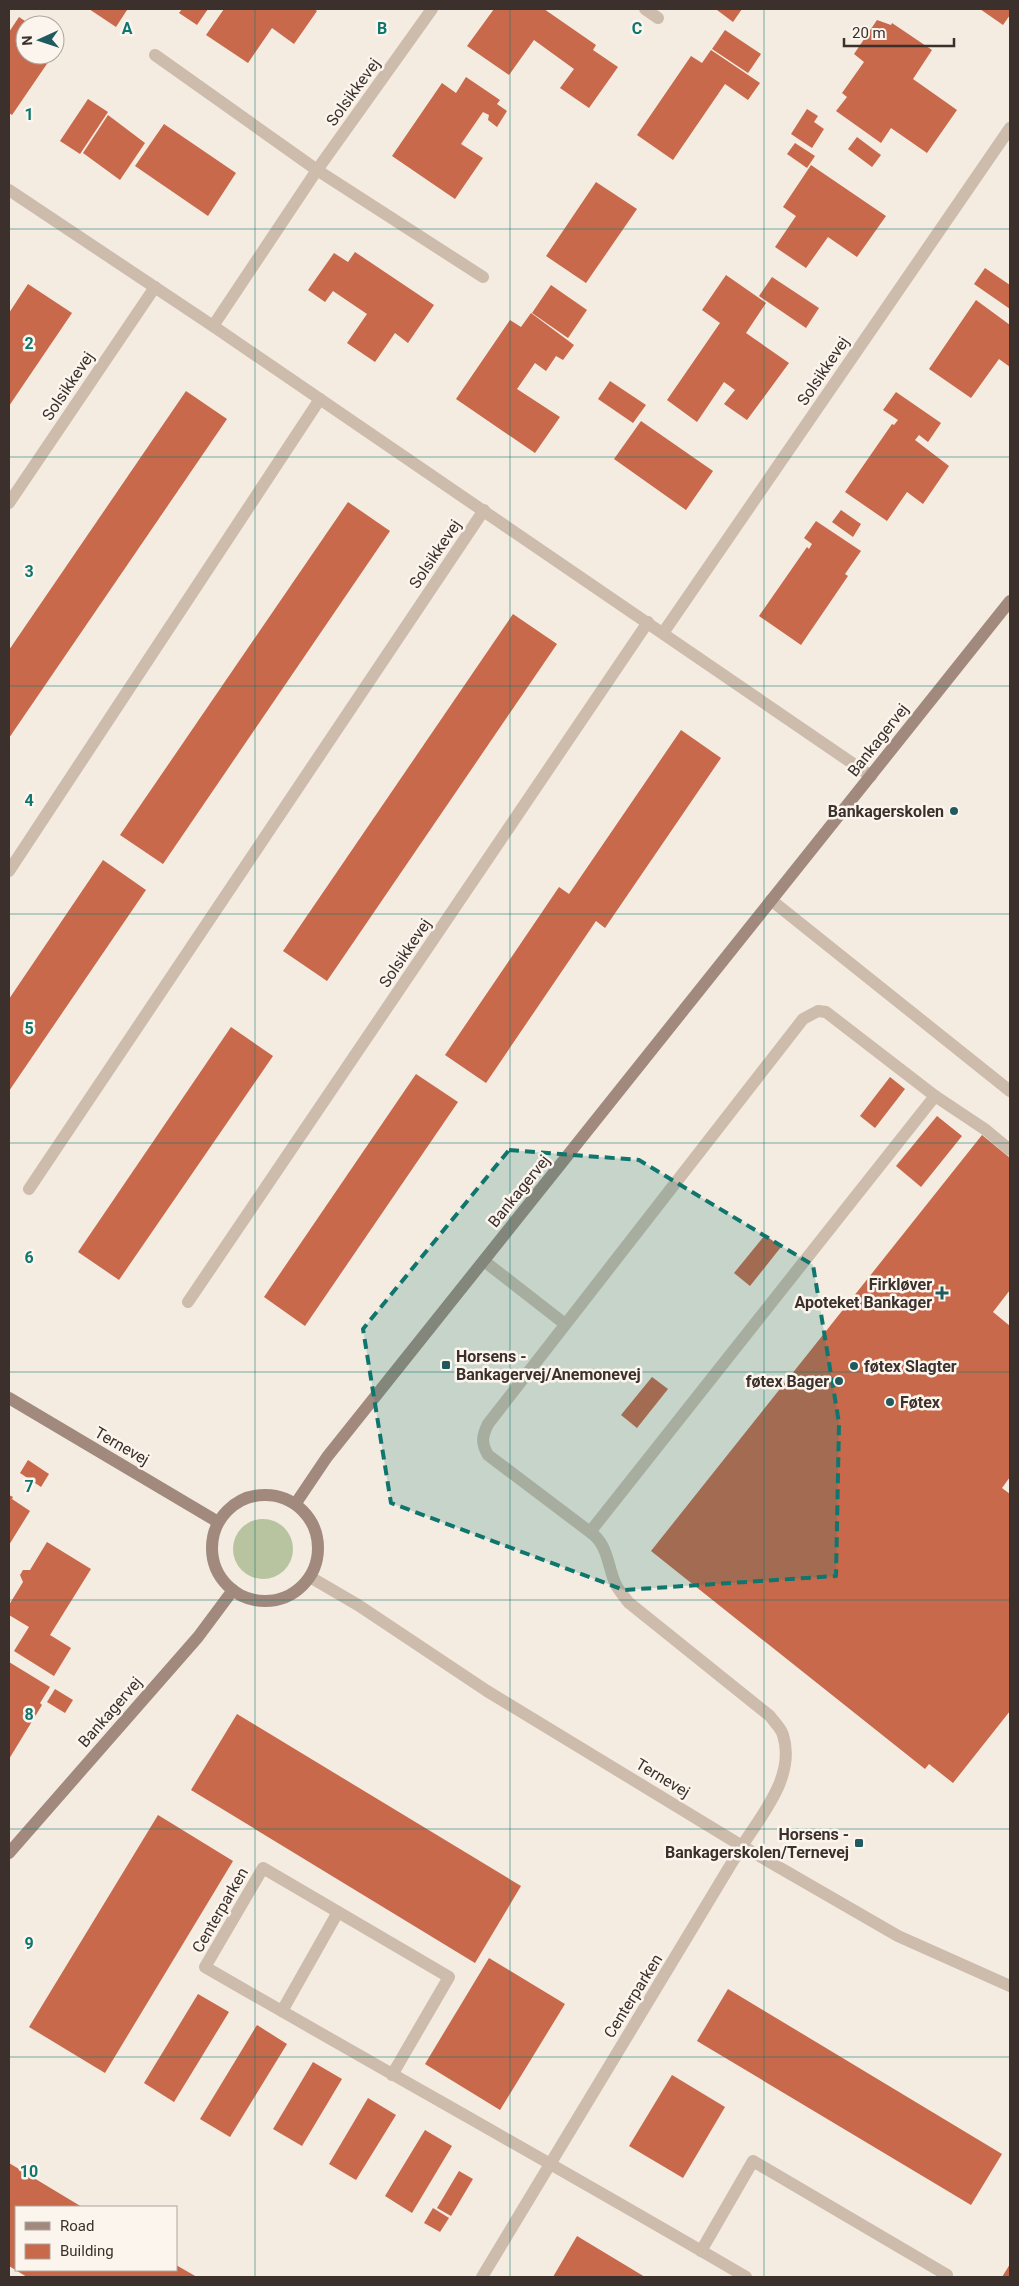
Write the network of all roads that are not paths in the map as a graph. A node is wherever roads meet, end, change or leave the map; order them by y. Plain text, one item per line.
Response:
1 (432, 9) edge
2 (645, 9) edge
3 (658, 18) dead end
4 (155, 55) dead end
5 (1010, 128) edge
6 (317, 170) junction
7 (9, 190) edge
8 (483, 277) dead end
9 (155, 287) junction
10 (213, 326) junction
11 (320, 399) junction
12 (9, 502) edge
13 (484, 510) junction
14 (1010, 601) edge
15 (648, 622) junction
16 (663, 633) junction
17 (871, 776) junction
18 (9, 871) edge
19 (771, 900) junction
20 (1010, 1091) edge
21 (935, 1096) junction
22 (1010, 1150) edge
23 (29, 1189) dead end
24 (484, 1261) junction
25 (188, 1302) dead end
26 (565, 1324) junction
27 (9, 1398) edge
28 (296, 1503) junction
29 (218, 1522) junction
30 (590, 1532) junction
31 (310, 1576) junction
32 (233, 1590) junction
33 (742, 1846) junction
34 (9, 1853) edge
35 (338, 1912) junction
36 (1010, 1986) edge
37 (282, 2011) junction
38 (392, 2075) junction
39 (550, 2163) junction
40 (701, 2251) junction
41 (482, 2277) edge
42 (746, 2277) edge
43 (945, 2277) edge

1 - 6 street, Solsikkevej
2 - 3 street
4 - 6 street
5 - 16 street, Solsikkevej
6 - 8 street
6 - 10 street, Solsikkevej
7 - 9 street, Solsikkevej
9 - 10 street, Solsikkevej
9 - 12 street, Solsikkevej
10 - 11 street, Solsikkevej
11 - 13 street, Solsikkevej
11 - 18 street
13 - 15 street, Solsikkevej
13 - 23 street, Solsikkevej
14 - 17 street, Bankagervej
15 - 16 street, Solsikkevej
15 - 25 street, Solsikkevej
16 - 17 street, Solsikkevej
17 - 19 street, Bankagervej
19 - 20 street
19 - 24 street, Bankagervej
21 - 22 street, Centerparken
21 - 26 street, Centerparken
21 - 30 street
24 - 26 street
24 - 28 street, Bankagervej
26 - 30 street, Centerparken
27 - 29 street, Ternevej
28 - 29 street
28 - 31 street
29 - 32 street
30 - 33 street, Centerparken
31 - 32 street
31 - 33 street, Ternevej
32 - 34 street, Bankagervej
33 - 36 street, Ternevej
33 - 39 street, Centerparken
35 - 37 street
35 - 37 street, Centerparken
35 - 38 street, Centerparken
37 - 38 street, Centerparken
38 - 39 street, Centerparken
39 - 40 street, Centerparken
39 - 41 street, Centerparken
40 - 42 street, Centerparken
40 - 43 street

